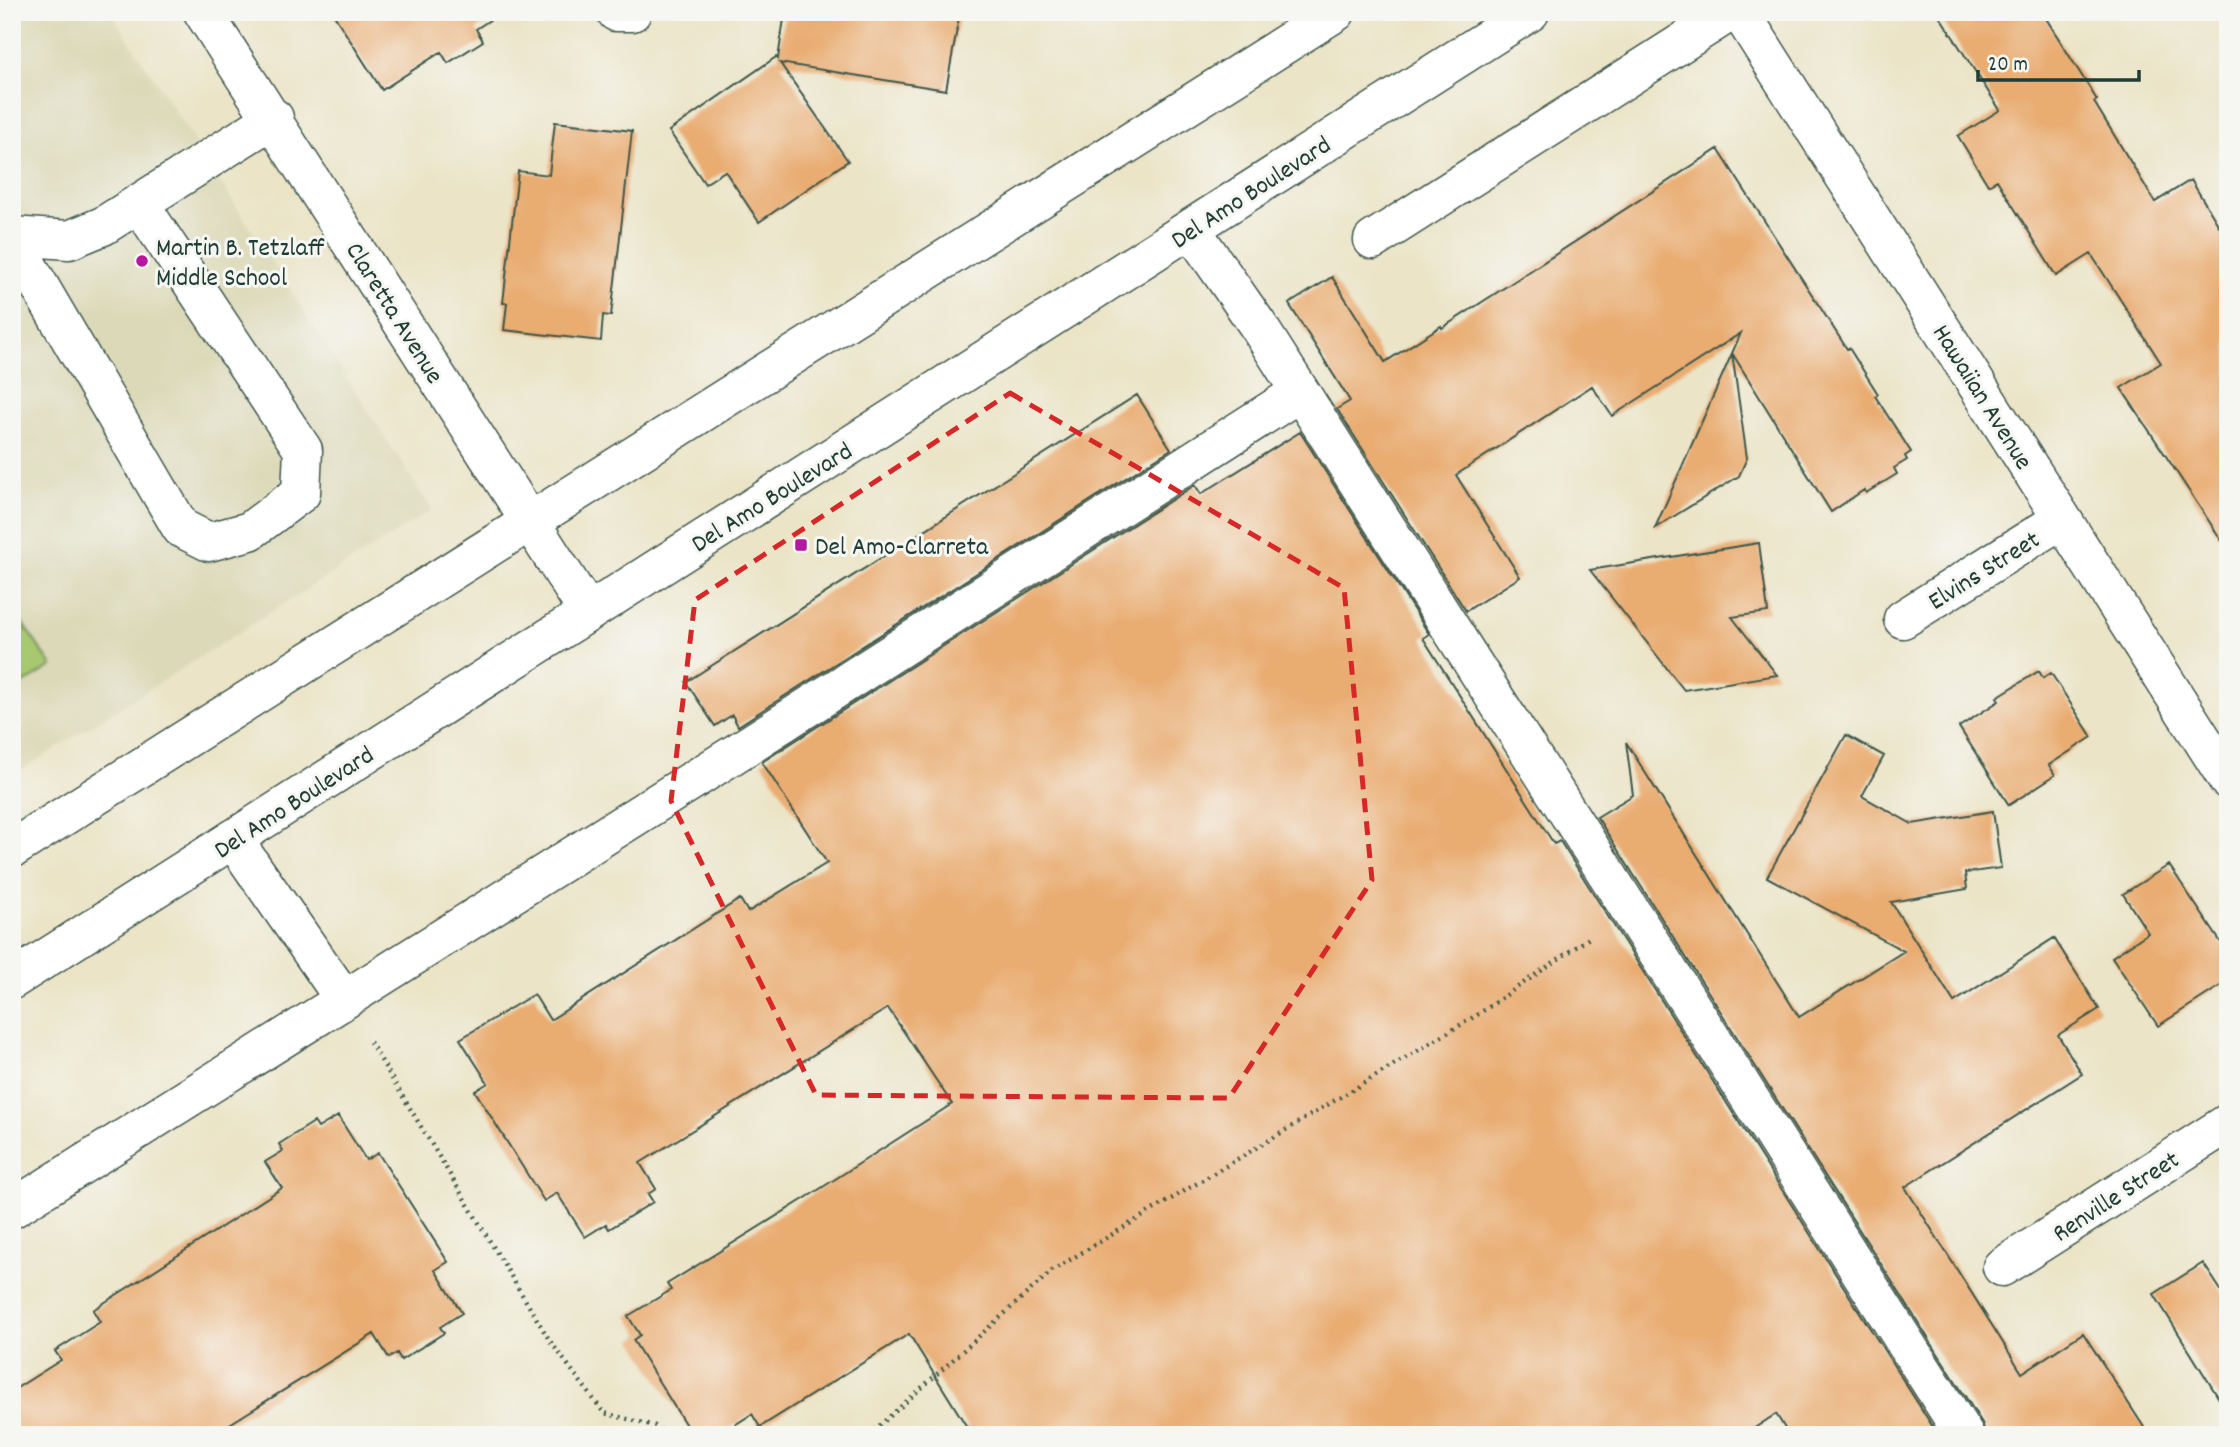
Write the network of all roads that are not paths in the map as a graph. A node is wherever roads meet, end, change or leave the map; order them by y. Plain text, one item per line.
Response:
1 (204, 12) edge
2 (616, 12) edge
3 (632, 12) edge
4 (1336, 12) edge
5 (1530, 12) edge
6 (1730, 12) edge
7 (1740, 12) edge
8 (274, 118) junction
9 (139, 203) junction
10 (1191, 229) junction
11 (12, 237) edge
12 (1373, 240) dead end
13 (1300, 392) junction
14 (2062, 519) junction
15 (529, 522) junction
16 (588, 612) junction
17 (1903, 619) dead end
18 (2228, 780) edge
19 (233, 839) junction
20 (12, 849) edge
21 (12, 980) edge
22 (344, 999) junction
23 (2228, 1123) edge
24 (12, 1209) edge
25 (2002, 1267) dead end
26 (1964, 1435) edge

1 - 8 main road, Claretta Avenue
2 - 3 main road
4 - 15 main road
5 - 10 main road, Del Amo Boulevard
6 - 12 main road
7 - 14 main road, Hawaiian Avenue
8 - 9 main road
8 - 15 main road, Claretta Avenue
9 - 11 main road
9 - 11 main road
10 - 13 main road
10 - 16 main road, Del Amo Boulevard
13 - 22 main road
13 - 26 main road
14 - 17 main road, Elvins Street
14 - 18 main road, Hawaiian Avenue
15 - 16 main road, Claretta Avenue
15 - 20 main road
16 - 19 main road, Del Amo Boulevard
19 - 21 main road, Del Amo Boulevard
19 - 22 main road
22 - 24 main road
23 - 25 main road, Renville Street

